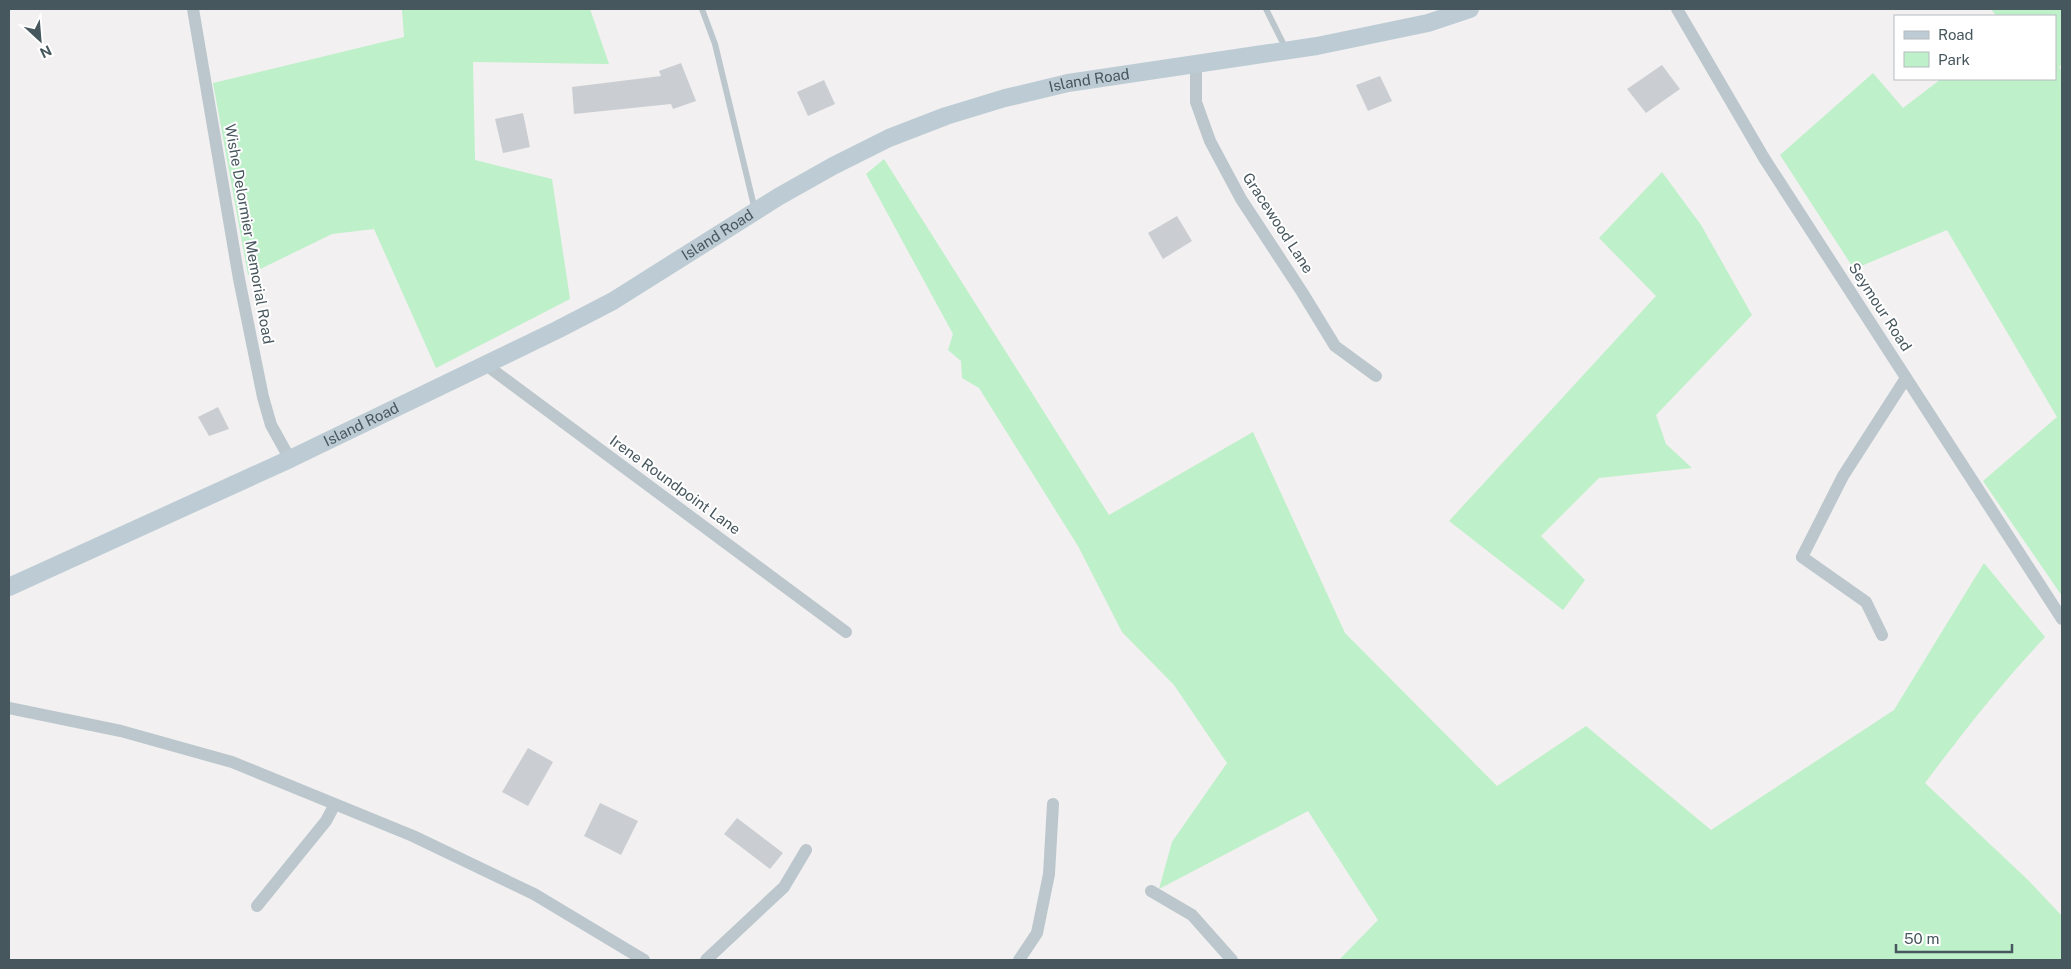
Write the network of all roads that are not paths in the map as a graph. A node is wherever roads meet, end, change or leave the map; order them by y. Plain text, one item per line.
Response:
1 (193, 9) edge
2 (702, 9) edge
3 (1266, 9) edge
4 (1470, 9) edge
5 (1677, 9) edge
6 (1286, 50) junction
7 (1196, 65) junction
8 (755, 212) junction
9 (486, 365) junction
10 (1376, 376) dead end
11 (1906, 378) junction
12 (290, 459) junction
13 (9, 588) edge
14 (2062, 619) edge
15 (846, 632) dead end
16 (1882, 635) dead end
17 (9, 708) edge
18 (335, 804) junction
19 (1053, 804) dead end
20 (806, 850) dead end
21 (1151, 891) dead end
22 (257, 906) dead end
23 (644, 960) edge
24 (706, 960) edge
25 (1020, 960) edge
26 (1232, 960) edge

1 - 12 street, Wishe Delormier Memorial Road
2 - 8 lane
3 - 6 lane
4 - 6 street, Island Road
5 - 11 street, Seymour Road
6 - 7 street, Island Road
7 - 8 street, Island Road
7 - 10 street, Gracewood Lane
8 - 9 street, Island Road
9 - 12 street, Island Road
9 - 15 street, Irene Roundpoint Lane
11 - 14 street, Seymour Road
11 - 16 street
12 - 13 street, Island Road
17 - 18 street
18 - 22 street
18 - 23 street
19 - 25 street
20 - 24 street
21 - 26 street

